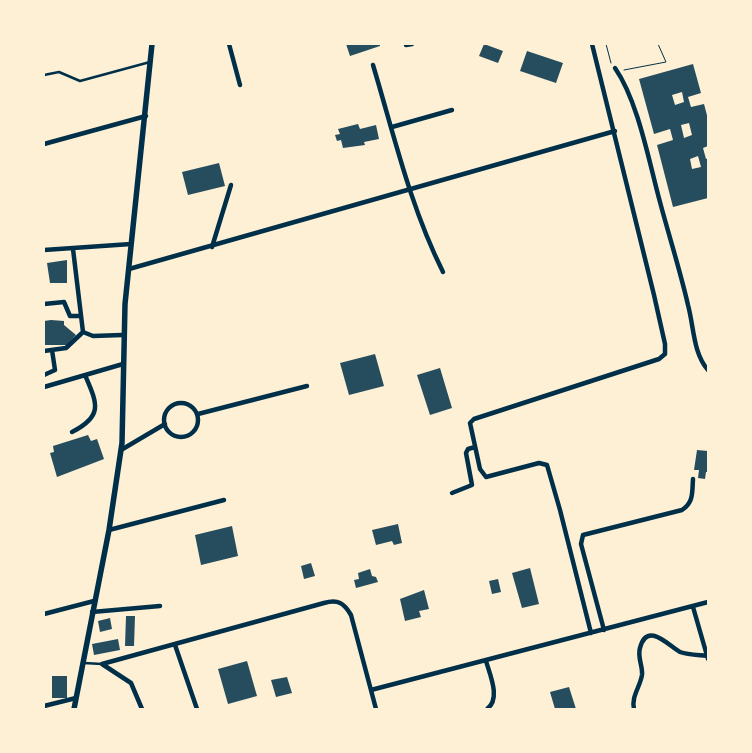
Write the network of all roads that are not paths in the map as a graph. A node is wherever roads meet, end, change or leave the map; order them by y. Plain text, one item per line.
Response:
1 (152, 44) edge
2 (229, 44) edge
3 (412, 44) edge
4 (592, 44) edge
5 (406, 45) dead end
6 (150, 62) junction
7 (373, 65) dead end
8 (615, 68) road end
9 (44, 75) edge
10 (240, 85) dead end
11 (452, 110) dead end
12 (146, 116) junction
13 (392, 127) junction
14 (615, 131) junction
15 (44, 144) edge
16 (231, 185) dead end
17 (409, 190) junction
18 (131, 244) junction
19 (212, 247) junction
20 (74, 248) junction
21 (44, 250) edge
22 (130, 269) junction
23 (443, 272) dead end
24 (44, 304) edge
25 (80, 316) junction
26 (83, 332) junction
27 (122, 335) junction
28 (52, 350) junction
29 (44, 351) edge
30 (123, 364) junction
31 (708, 370) edge
32 (44, 375) edge
33 (85, 375) junction
34 (307, 386) dead end
35 (44, 387) edge
36 (198, 414) junction
37 (164, 424) junction
38 (72, 432) dead end
39 (475, 447) junction
40 (121, 450) junction
41 (693, 479) dead end
42 (452, 493) dead end
43 (224, 500) dead end
44 (108, 530) junction
45 (94, 601) junction
46 (708, 602) edge
47 (160, 606) dead end
48 (693, 606) junction
49 (92, 612) junction
50 (44, 614) edge
51 (604, 630) junction
52 (590, 633) junction
53 (176, 645) junction
54 (708, 657) edge
55 (486, 661) junction
56 (82, 663) junction
57 (102, 664) junction
58 (371, 690) junction
59 (76, 698) junction
60 (44, 706) edge
61 (74, 709) edge
62 (142, 709) edge
63 (197, 709) edge
64 (376, 709) edge
65 (486, 709) edge
66 (634, 709) edge

1 - 6 street
2 - 10 street
3 - 5 street
4 - 14 street
6 - 9 lane
6 - 12 street
7 - 13 street
8 - 31 street
11 - 13 street
12 - 15 street
12 - 18 street
13 - 17 street
14 - 17 street
14 - 39 street
16 - 19 street
17 - 19 street
17 - 23 street
18 - 20 street
18 - 22 street
19 - 22 street
20 - 21 street
20 - 25 street
22 - 27 street
24 - 25 street
25 - 26 street
26 - 27 street
26 - 28 street
27 - 30 street
28 - 29 street
28 - 32 street
30 - 33 street
30 - 40 street
33 - 35 street
33 - 38 street
34 - 36 street
36 - 37 street
36 - 37 street
37 - 40 street
39 - 42 street
39 - 52 street
40 - 44 street
41 - 51 street
43 - 44 street
44 - 45 street
45 - 49 street
45 - 50 street
46 - 48 street
47 - 49 street
48 - 51 street
48 - 54 street
49 - 56 street
51 - 52 street
52 - 55 street
53 - 57 street
53 - 58 street
53 - 63 street
54 - 66 street
55 - 58 street
55 - 65 street
56 - 57 lane
56 - 59 street
57 - 62 street
58 - 64 street
59 - 60 street
59 - 61 street

